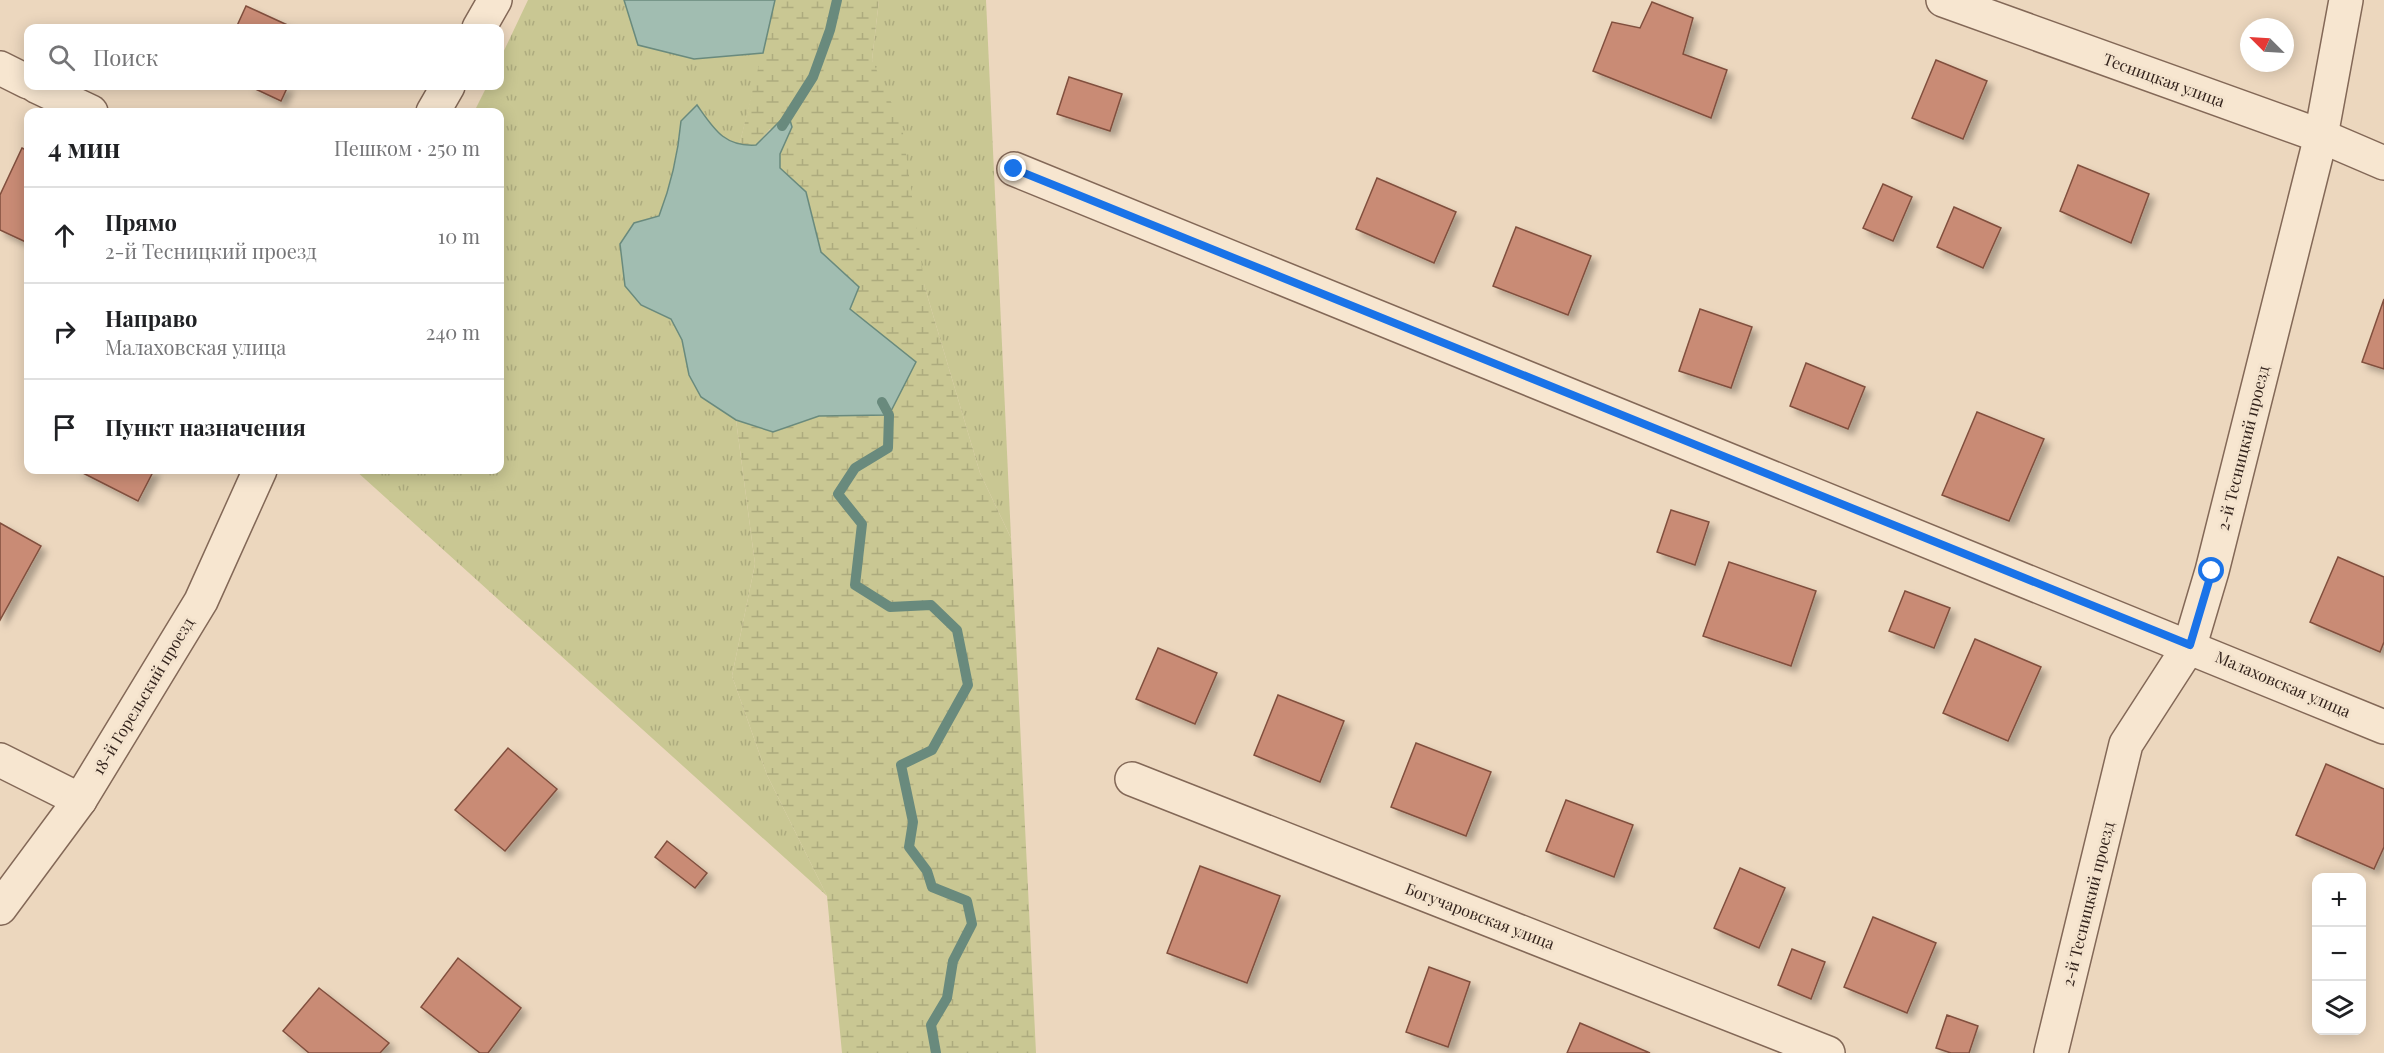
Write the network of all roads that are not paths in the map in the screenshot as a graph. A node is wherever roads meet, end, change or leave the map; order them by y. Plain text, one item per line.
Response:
1 (495, 0) edge
2 (1943, 0) edge
3 (2346, 0) edge
4 (481, 24) edge
5 (0, 68) edge
6 (24, 80) edge
7 (44, 90) edge
8 (446, 90) edge
9 (83, 108) edge
10 (435, 108) edge
11 (2320, 136) junction
12 (2384, 163) edge
13 (1014, 169) dead end
14 (258, 474) edge
15 (2190, 645) junction
16 (2384, 727) edge
17 (0, 760) edge
18 (1132, 779) dead end
19 (80, 800) junction
20 (0, 908) edge
21 (1828, 1053) edge
22 (2051, 1053) edge

1 - 4 street
2 - 11 street, Тесницкая улица
3 - 11 street, 2-й Тесницкий проезд
5 - 6 street
7 - 9 street
8 - 10 street
11 - 12 street, Тесницкая улица
11 - 15 street, 2-й Тесницкий проезд
13 - 15 street, Малаховская улица
14 - 19 street, 18-й Горельский проезд
15 - 16 street, Малаховская улица
15 - 22 street, 2-й Тесницкий проезд
17 - 19 street
18 - 21 street, Богучаровская улица
19 - 20 street, 18-й Горельский проезд

